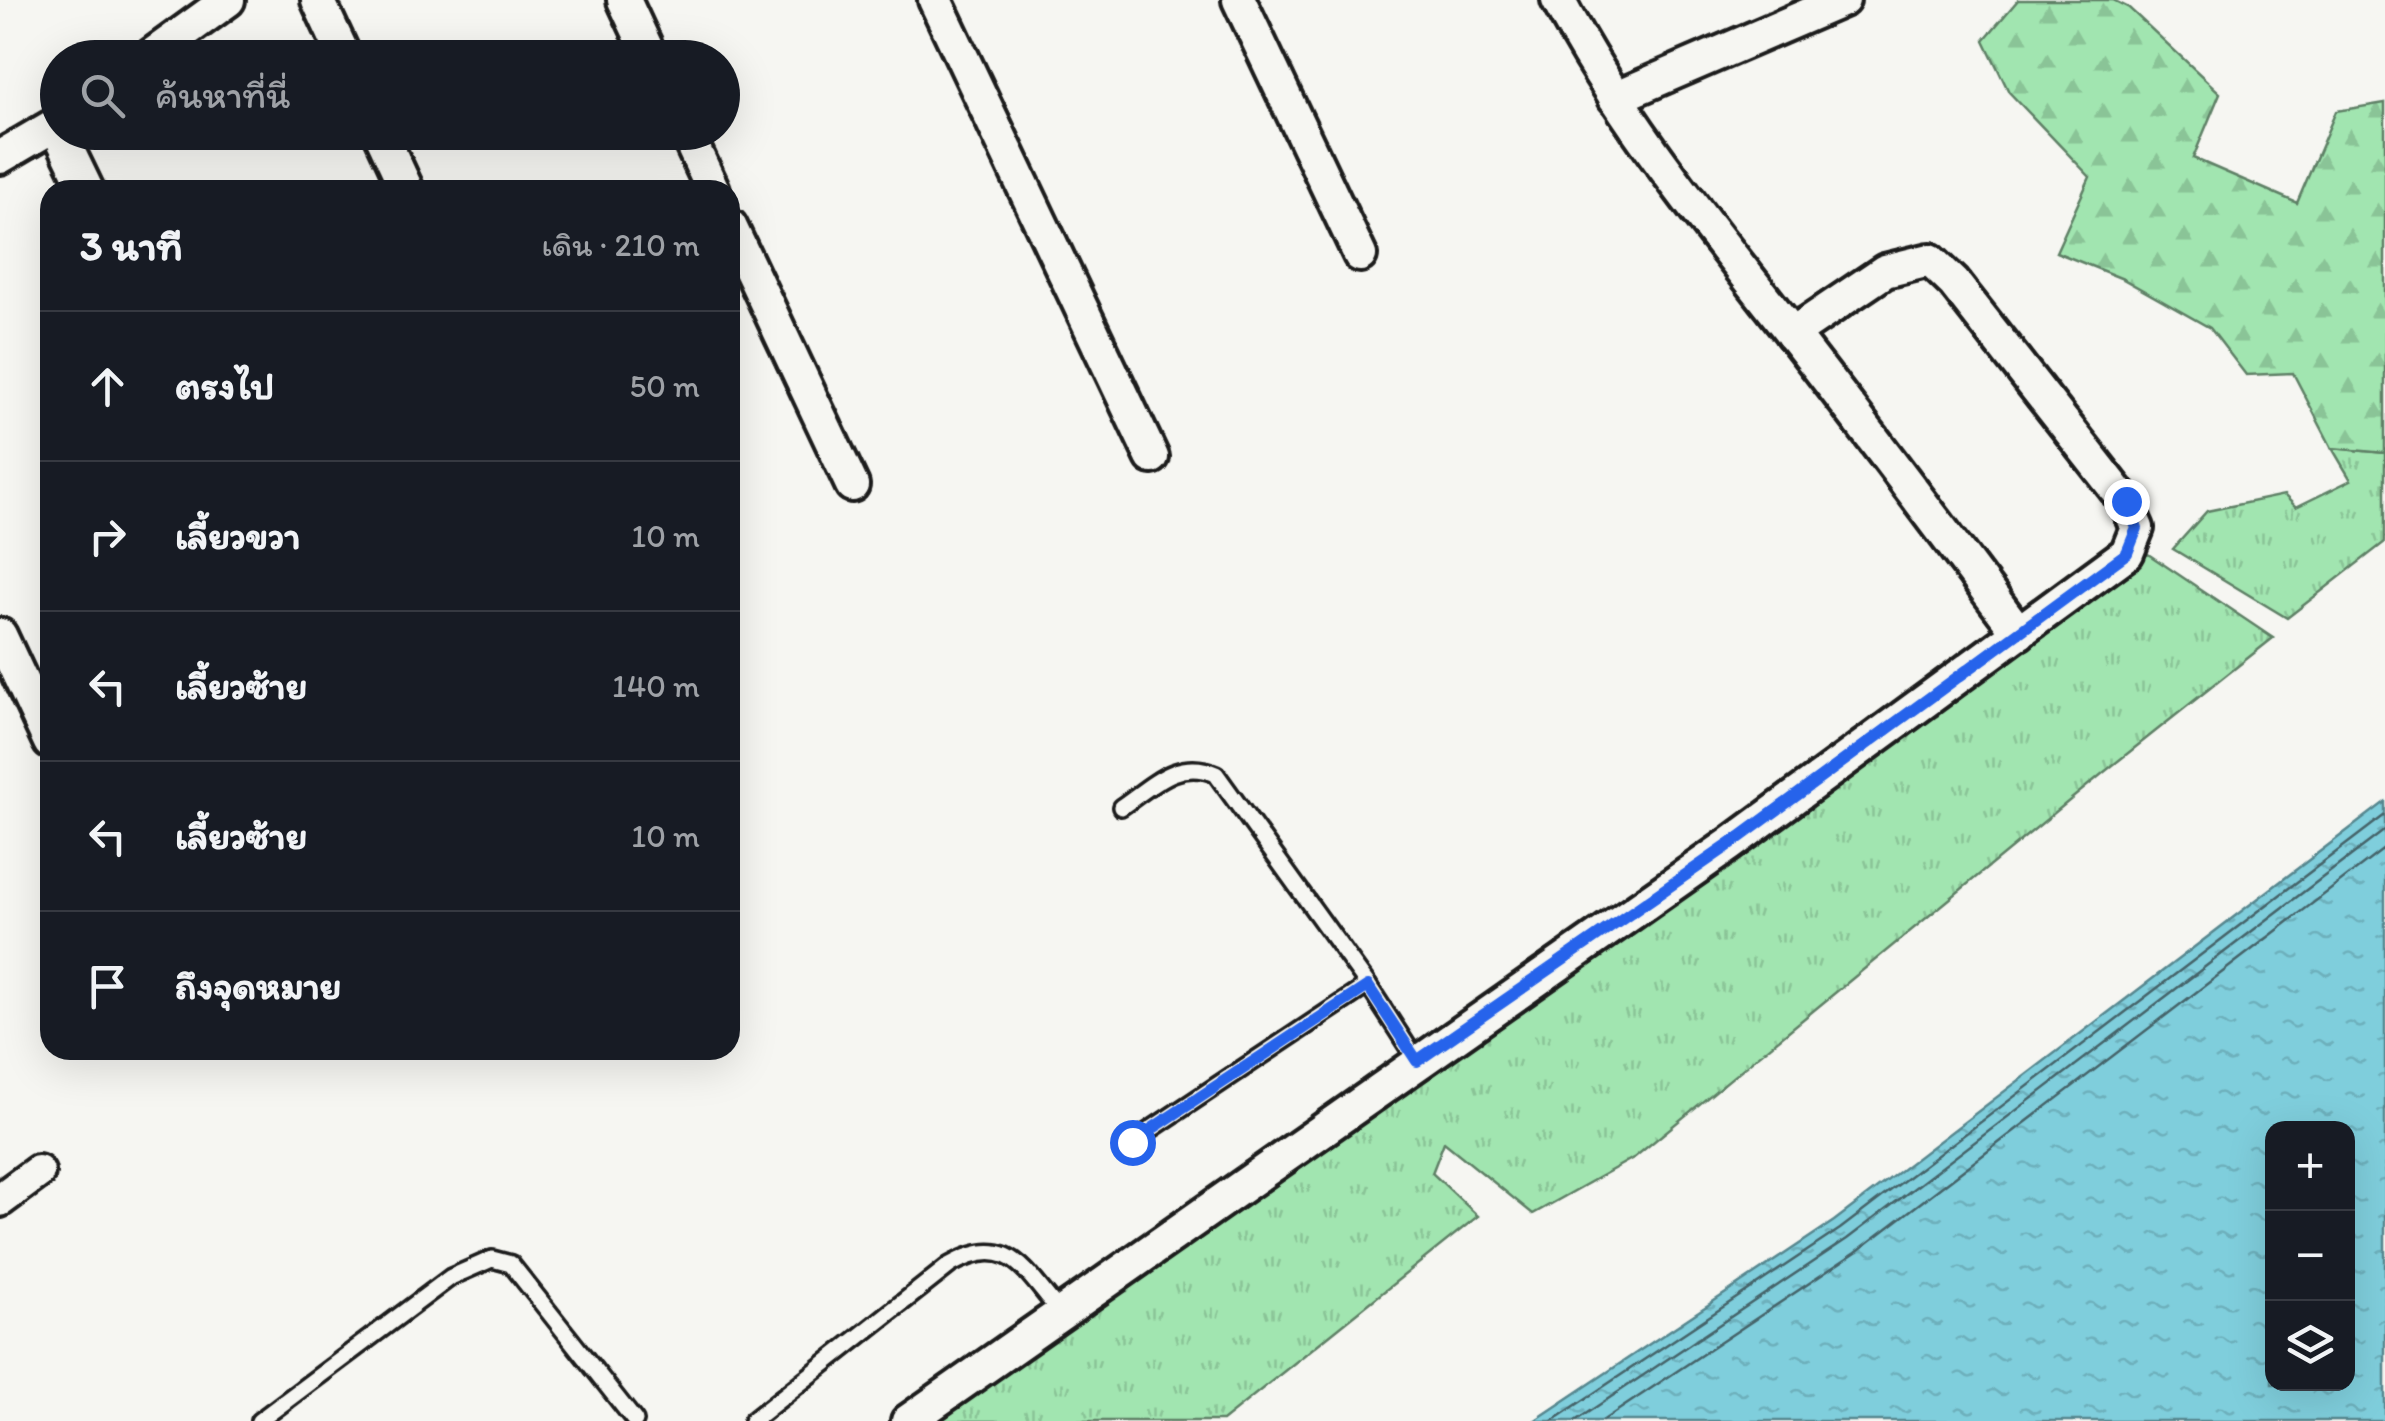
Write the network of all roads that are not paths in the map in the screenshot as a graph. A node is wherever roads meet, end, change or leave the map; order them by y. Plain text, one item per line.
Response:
1 (228, 0) edge
2 (318, 0) edge
3 (624, 0) edge
4 (935, 0) edge
5 (1240, 0) edge
6 (1558, 0) edge
7 (1843, 0) edge
8 (173, 40) edge
9 (336, 40) edge
10 (643, 40) edge
11 (1614, 98) junction
12 (40, 137) edge
13 (68, 150) edge
14 (388, 150) edge
15 (694, 150) edge
16 (0, 157) edge
17 (82, 180) edge
18 (402, 180) edge
19 (708, 180) edge
20 (740, 247) edge
21 (1360, 255) dead end
22 (1792, 334) junction
23 (1152, 457) dead end
24 (852, 486) dead end
25 (2019, 632) junction
26 (0, 636) edge
27 (40, 721) edge
28 (1121, 808) dead end
29 (1368, 986) junction
30 (1417, 1061) junction
31 (1132, 1142) dead end
32 (38, 1172) dead end
33 (0, 1200) edge
34 (1061, 1314) junction
35 (260, 1421) edge
36 (634, 1421) edge
37 (752, 1421) edge
38 (908, 1421) edge

1 - 8 street
2 - 9 street
3 - 10 street
4 - 23 street
5 - 21 street
6 - 11 street
7 - 11 street
11 - 22 street
12 - 16 street
13 - 17 street
14 - 18 street
15 - 19 street
20 - 24 street
22 - 25 street
22 - 25 street
25 - 30 street
26 - 27 street
28 - 29 lane
29 - 30 lane
29 - 31 lane
30 - 34 street
32 - 33 street
34 - 37 lane
34 - 38 street
35 - 36 lane

